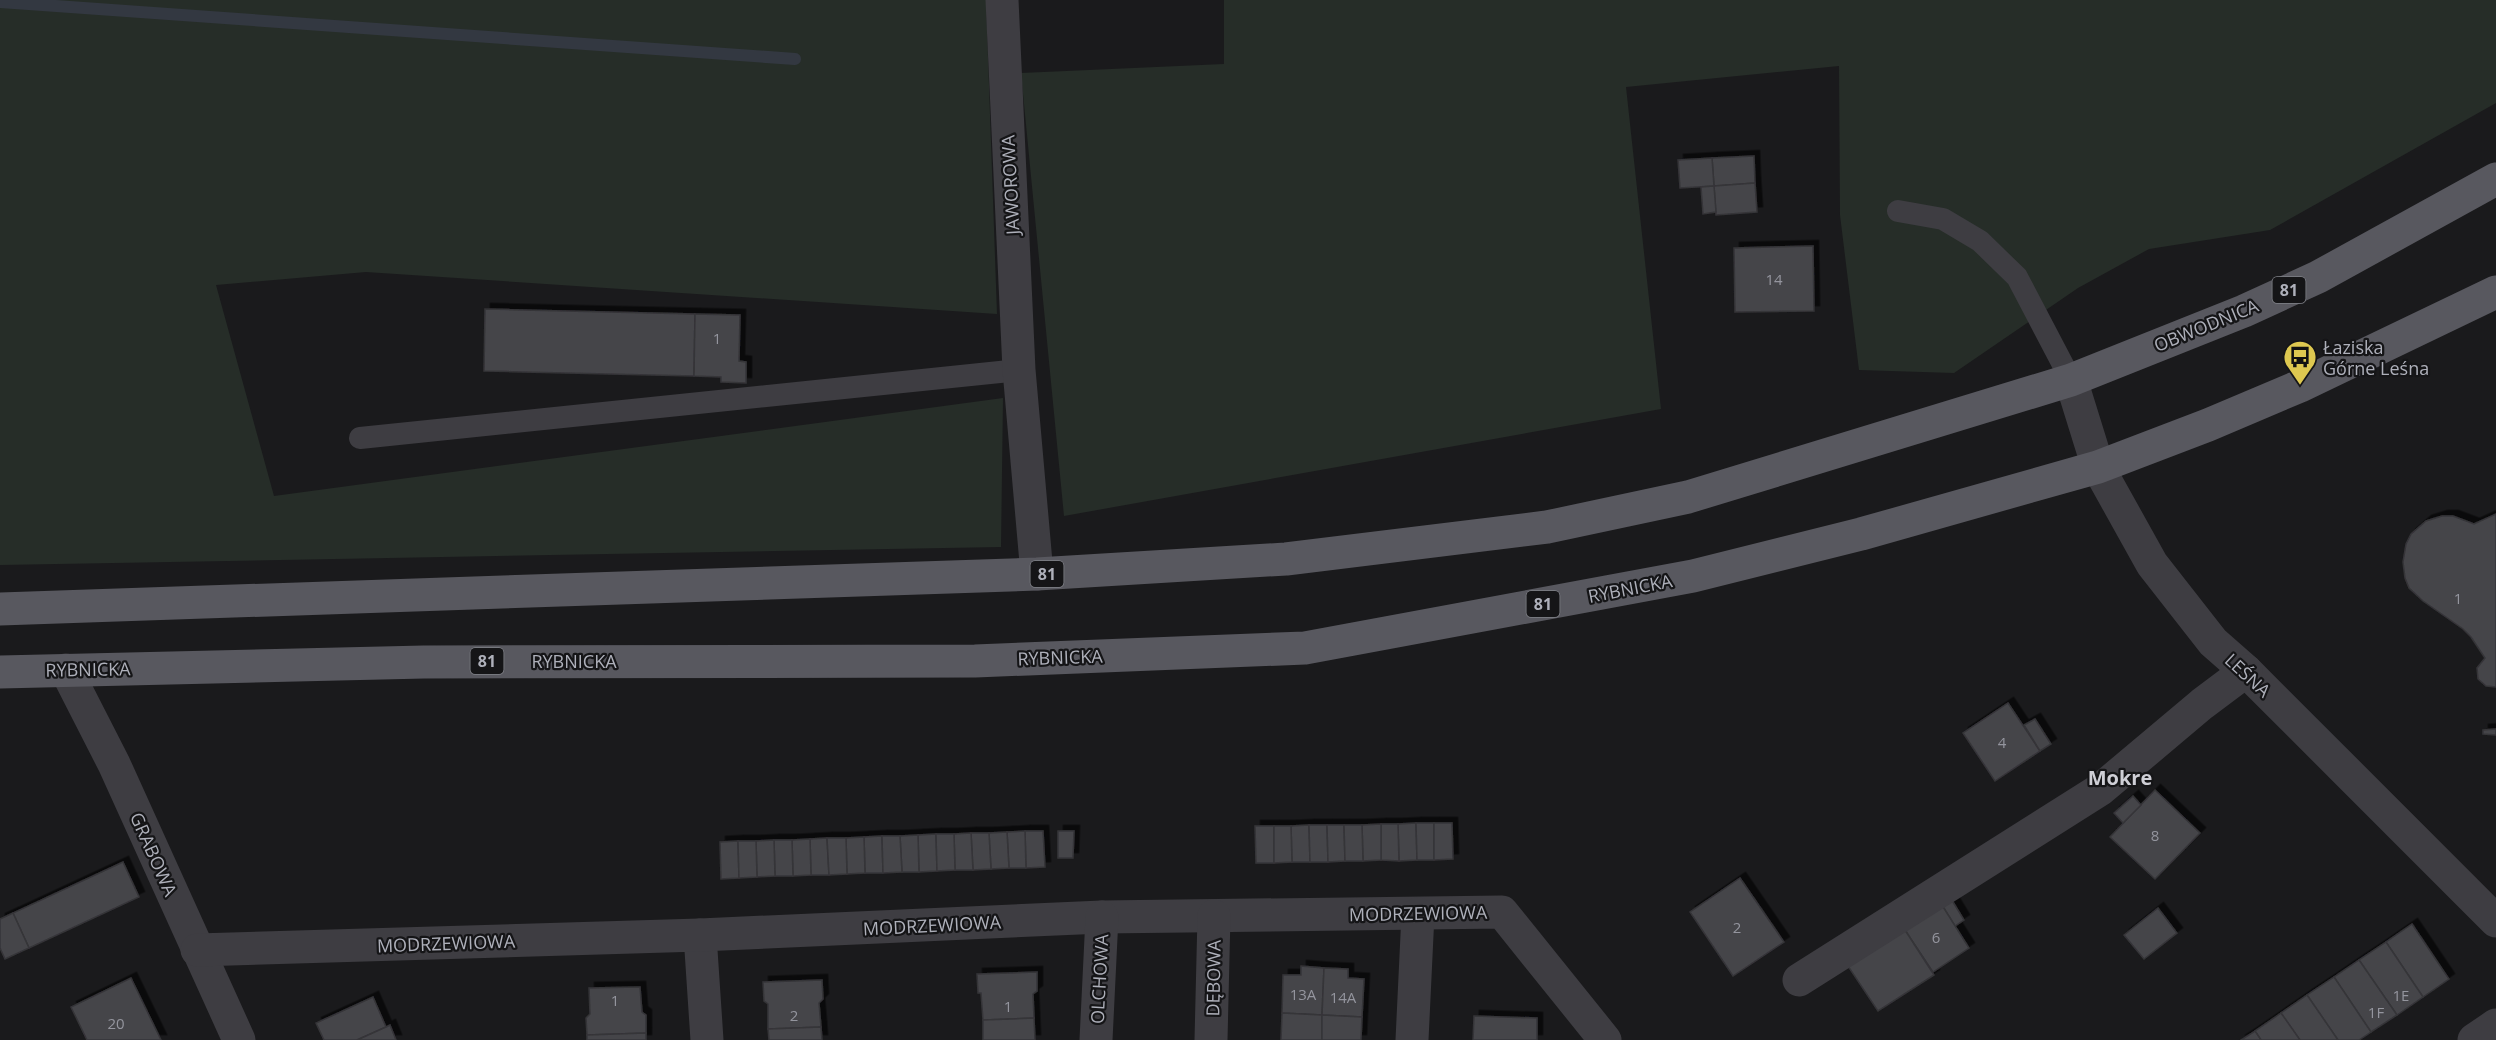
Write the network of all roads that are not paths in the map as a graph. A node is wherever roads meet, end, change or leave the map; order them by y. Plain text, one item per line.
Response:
1 (1002, 0) edge
2 (2496, 179) edge
3 (1898, 211) dead end
4 (2496, 291) edge
5 (1019, 370) junction
6 (2071, 380) junction
7 (360, 438) dead end
8 (2098, 467) junction
9 (1037, 574) junction
10 (0, 609) edge
11 (66, 670) junction
12 (2246, 671) junction
13 (0, 672) edge
14 (1418, 914) junction
15 (1214, 916) junction
16 (1102, 918) junction
17 (2496, 921) edge
18 (700, 935) junction
19 (197, 950) junction
20 (1799, 980) dead end
21 (2496, 1025) edge
22 (239, 1040) edge
23 (707, 1040) edge
24 (1096, 1040) edge
25 (1211, 1040) edge
26 (1412, 1040) edge
27 (1605, 1040) edge
28 (2474, 1040) edge

1 - 5 street, JAWOROWA
2 - 6 main road, OBWODNICA / 81
3 - 6 lane
4 - 8 main road, 81
5 - 7 lane
5 - 9 street, JAWOROWA
6 - 8 street, LEŚNA
6 - 9 main road, 81
8 - 11 main road, RYBNICKA / 81
8 - 12 street, LEŚNA
9 - 10 main road, 81
11 - 13 main road, RYBNICKA / 81
11 - 19 street, GRABOWA
12 - 17 street, LEŚNA
12 - 20 street
14 - 15 street, MODRZEWIOWA
14 - 26 street
14 - 27 street, MODRZEWIOWA
15 - 16 street, MODRZEWIOWA
15 - 25 street, DĘBOWA
16 - 18 street, MODRZEWIOWA
16 - 24 street, OLCHOWA
18 - 19 street, MODRZEWIOWA
18 - 23 street
19 - 22 street, GRABOWA
21 - 28 street

